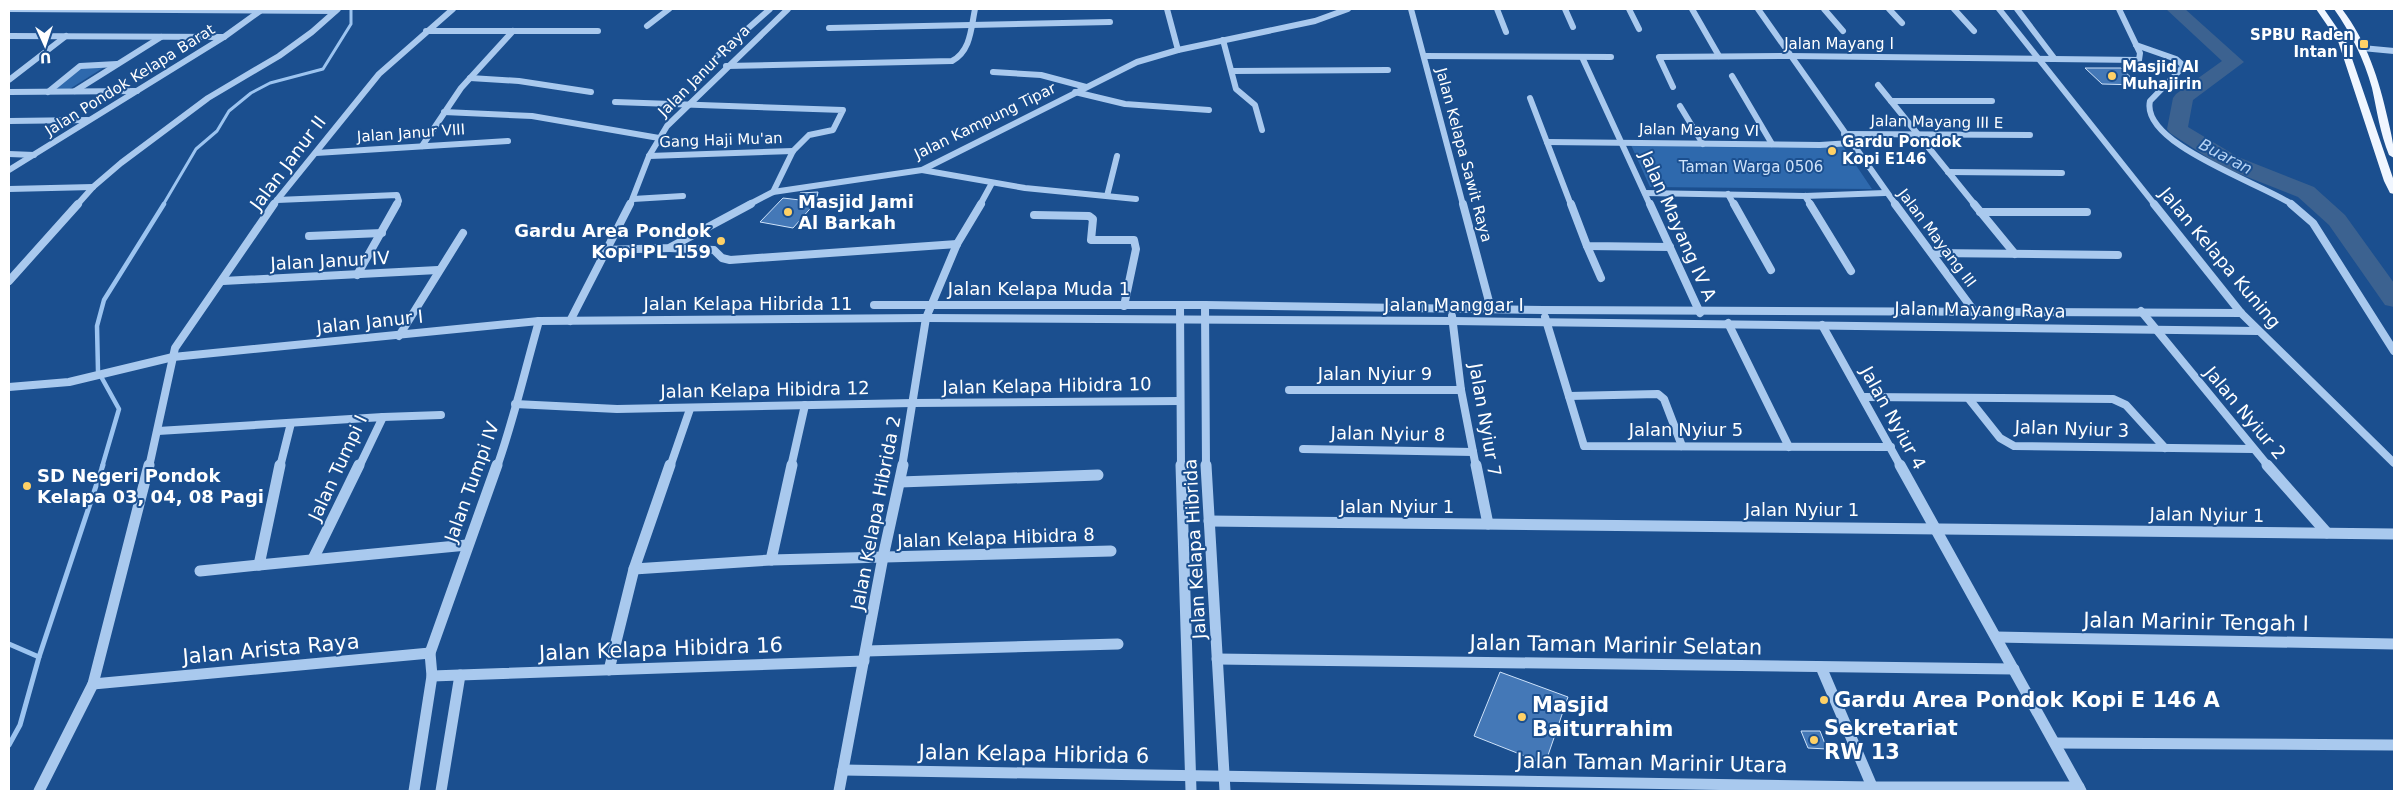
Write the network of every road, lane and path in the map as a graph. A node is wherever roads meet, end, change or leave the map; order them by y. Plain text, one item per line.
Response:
1 (9, 9) edge
2 (58, 9) edge
3 (453, 9) edge
4 (669, 9) edge
5 (770, 9) edge
6 (788, 9) edge
7 (975, 9) edge
8 (1167, 9) edge
9 (1348, 9) edge
10 (1412, 9) edge
11 (1497, 9) edge
12 (1565, 9) edge
13 (1629, 9) edge
14 (1692, 9) edge
15 (1758, 9) edge
16 (1824, 9) edge
17 (1890, 9) edge
18 (1954, 9) edge
19 (1999, 9) edge
20 (2017, 9) edge
21 (2119, 9) edge
22 (2320, 9) edge
23 (2338, 9) edge
24 (262, 10) edge
25 (336, 10) edge
26 (1110, 22) dead end
27 (1902, 23) dead end
28 (971, 25) junction
29 (647, 26) dead end
30 (1574, 26) dead end
31 (830, 28) dead end
32 (1639, 29) dead end
33 (426, 31) junction
34 (513, 31) junction
35 (598, 31) dead end
36 (1843, 31) dead end
37 (1974, 31) dead end
38 (1506, 32) dead end
39 (67, 36) junction
40 (162, 36) junction
41 (10, 37) edge
42 (224, 37) junction
43 (1223, 40) junction
44 (2136, 46) junction
45 (2362, 48) junction
46 (1178, 50) junction
47 (2394, 51) edge
48 (718, 55) dead end
49 (1424, 56) junction
50 (1719, 56) junction
51 (1789, 56) junction
52 (1582, 57) junction
53 (1611, 57) dead end
54 (2038, 58) junction
55 (2054, 58) junction
56 (117, 64) junction
57 (726, 66) junction
58 (1388, 70) dead end
59 (1232, 71) junction
60 (993, 72) dead end
61 (1732, 76) dead end
62 (470, 78) junction
63 (9, 80) edge
64 (1878, 85) dead end
65 (1086, 87) junction
66 (1672, 88) dead end
67 (138, 90) junction
68 (74, 91) junction
69 (9, 92) edge
70 (48, 92) junction
71 (591, 92) dead end
72 (1075, 92) junction
73 (1530, 98) dead end
74 (1891, 101) junction
75 (1992, 101) dead end
76 (615, 102) dead end
77 (689, 103) junction
78 (1680, 106) dead end
79 (1209, 110) dead end
80 (444, 112) junction
81 (89, 120) junction
82 (9, 121) edge
83 (1262, 130) dead end
84 (1844, 134) junction
85 (1917, 134) junction
86 (2030, 135) dead end
87 (659, 138) junction
88 (508, 141) dead end
89 (1547, 142) junction
90 (1623, 143) junction
91 (1850, 143) junction
92 (1703, 144) junction
93 (1772, 144) junction
94 (422, 146) junction
95 (793, 150) junction
96 (316, 153) junction
97 (9, 154) edge
98 (34, 155) junction
99 (2394, 155) edge
100 (649, 156) junction
101 (1116, 156) dead end
102 (9, 170) edge
103 (922, 170) junction
104 (1948, 172) junction
105 (2062, 173) dead end
106 (992, 183) junction
107 (93, 187) junction
108 (9, 189) edge
109 (2394, 191) edge
110 (773, 192) junction
111 (1645, 193) junction
112 (1886, 193) junction
113 (1728, 194) junction
114 (683, 196) dead end
115 (1107, 196) junction
116 (1805, 196) junction
117 (634, 199) junction
118 (1136, 199) dead end
119 (277, 200) junction
120 (1980, 212) junction
121 (2087, 212) dead end
122 (1034, 215) dead end
123 (382, 233) junction
124 (463, 233) dead end
125 (309, 236) dead end
126 (957, 244) junction
127 (1587, 246) junction
128 (1670, 247) junction
129 (669, 248) junction
130 (606, 250) junction
131 (1932, 253) junction
132 (2015, 254) junction
133 (2118, 255) dead end
134 (438, 270) junction
135 (1771, 270) dead end
136 (1852, 271) dead end
137 (357, 274) junction
138 (1601, 278) dead end
139 (9, 281) edge
140 (223, 281) junction
141 (931, 304) junction
142 (874, 305) dead end
143 (1180, 305) junction
144 (1205, 305) junction
145 (1124, 306) junction
146 (1452, 308) junction
147 (1491, 309) junction
148 (1543, 310) junction
149 (1699, 310) junction
150 (1974, 311) junction
151 (2141, 312) junction
152 (2241, 313) junction
153 (926, 318) junction
154 (1180, 320) junction
155 (1206, 320) junction
156 (539, 321) junction
157 (570, 321) junction
158 (1453, 321) junction
159 (1547, 322) junction
160 (1702, 322) junction
161 (1728, 323) junction
162 (1822, 325) junction
163 (2154, 328) junction
164 (2258, 330) junction
165 (399, 336) junction
166 (2394, 351) edge
167 (173, 357) junction
168 (9, 387) edge
169 (1289, 390) dead end
170 (1461, 390) junction
171 (1569, 396) junction
172 (1863, 397) junction
173 (1969, 399) junction
174 (1180, 401) junction
175 (913, 403) junction
176 (515, 404) junction
177 (805, 405) junction
178 (690, 409) junction
179 (441, 415) dead end
180 (383, 417) junction
181 (291, 423) junction
182 (158, 431) junction
183 (1682, 446) junction
184 (1789, 447) junction
185 (1891, 447) junction
186 (2165, 448) junction
187 (1304, 449) dead end
188 (2253, 449) junction
189 (1473, 452) junction
190 (2394, 464) edge
191 (1098, 475) dead end
192 (900, 482) junction
193 (1209, 521) junction
194 (1488, 524) junction
195 (1935, 527) junction
196 (2327, 533) junction
197 (2394, 534) edge
198 (467, 545) junction
199 (1111, 551) dead end
200 (883, 557) junction
201 (312, 559) junction
202 (772, 560) junction
203 (259, 565) junction
204 (634, 569) junction
205 (200, 572) dead end
206 (1996, 637) junction
207 (1118, 644) dead end
208 (2394, 644) edge
209 (430, 653) junction
210 (865, 656) junction
211 (1217, 659) junction
212 (1822, 667) junction
213 (2014, 669) junction
214 (608, 670) junction
215 (460, 675) junction
216 (432, 676) junction
217 (93, 684) junction
218 (2055, 743) junction
219 (2394, 745) edge
220 (843, 770) junction
221 (1224, 775) junction
222 (1191, 777) junction
223 (1873, 789) edge
224 (2080, 789) edge
225 (39, 791) edge
226 (414, 791) edge
227 (441, 791) edge
228 (839, 791) edge
229 (1191, 791) edge
230 (1225, 791) edge

1 - 2 street
2 - 24 street
3 - 33 street, Jalan Janur II
4 - 29 street
5 - 48 street, Jalan Janur Raya
6 - 57 street, Jalan Janur Raya
7 - 28 street
8 - 46 street
9 - 43 street, Jalan Kampung Tipar
10 - 49 street, Jalan Kelapa Sawit Raya
11 - 38 street
12 - 30 street
13 - 32 street
14 - 50 street
15 - 51 street, Jalan Mayang III
16 - 36 street
17 - 27 street
18 - 37 street
19 - 54 street, Jalan Kelapa Kuning
20 - 55 street
21 - 44 street
22 - 109 main road
23 - 45 main road
24 - 25 street
24 - 42 street, Jalan Pondok Kelapa Barat
25 - 107 street
26 - 28 street
28 - 31 street
28 - 57 street
33 - 34 street
33 - 96 street, Jalan Janur II
34 - 35 street
34 - 62 street
39 - 40 street
39 - 41 street
39 - 63 street
40 - 42 street
40 - 56 street
42 - 67 street, Jalan Pondok Kelapa Barat
43 - 46 street, Jalan Kampung Tipar
43 - 59 street
44 - 55 street, Jalan Mayang I
44 - 166 street
45 - 47 street
45 - 99 main road
46 - 65 street, Jalan Kampung Tipar
49 - 52 street
49 - 147 street, Jalan Kelapa Sawit Raya
50 - 51 street, Jalan Mayang I
50 - 66 street, Jalan Mayang I
51 - 54 street, Jalan Mayang I
51 - 84 street, Jalan Mayang III
52 - 53 street
52 - 90 street
54 - 55 street, Jalan Mayang I
54 - 152 street, Jalan Kelapa Kuning
56 - 68 street
56 - 70 street
57 - 77 street, Jalan Janur Raya
58 - 59 street
59 - 83 street
60 - 65 street
61 - 93 street
62 - 71 street
62 - 80 street
64 - 74 street
65 - 72 street, Jalan Kampung Tipar
67 - 68 street
67 - 81 street, Jalan Pondok Kelapa Barat
68 - 70 street
69 - 70 street
72 - 79 street
72 - 103 street, Jalan Kampung Tipar
73 - 89 street
74 - 75 street
74 - 85 street
76 - 77 street
77 - 87 street, Jalan Janur Raya
77 - 95 street
78 - 92 street
80 - 87 street
80 - 94 street
81 - 82 street
81 - 98 street, Jalan Pondok Kelapa Barat
84 - 85 street, Jalan Mayang III E
84 - 91 street, Jalan Mayang III
85 - 86 street, Jalan Mayang III E
85 - 104 street
87 - 100 street, Jalan Janur Raya
88 - 94 street, Jalan Janur VIII
89 - 90 street, Jalan Mayang VI
89 - 127 street
90 - 92 street, Jalan Mayang VI
90 - 111 street, Jalan Mayang IV A
91 - 93 street, Jalan Mayang VI
91 - 112 street, Jalan Mayang III
92 - 93 street, Jalan Mayang VI
94 - 96 street, Jalan Janur VIII
95 - 100 street, Gang Haji Mu'an
95 - 110 street
96 - 119 street, Jalan Janur II
97 - 98 street
98 - 102 street, Jalan Pondok Kelapa Barat
100 - 117 street, Jalan Janur Raya
101 - 115 street
103 - 106 street
103 - 110 street, Jalan Kampung Tipar
104 - 105 street
104 - 120 street
106 - 115 street
106 - 126 street
107 - 108 street
107 - 139 street
110 - 129 street, Jalan Kampung Tipar
111 - 113 street
111 - 128 street, Jalan Mayang IV A
112 - 116 street
112 - 131 street, Jalan Mayang III
113 - 116 street
113 - 135 street
114 - 117 street
115 - 118 street
116 - 136 street
117 - 130 street, Jalan Janur Raya
119 - 123 street
119 - 140 street, Jalan Janur II
120 - 121 street
120 - 132 street
122 - 145 street
123 - 125 street
123 - 137 street
124 - 134 street
126 - 129 street
126 - 141 street, Jalan Kelapa Hibrida 2
127 - 128 street
127 - 138 street
128 - 149 street, Jalan Mayang IV A
129 - 130 street, Jalan Kampung Tipar
130 - 157 street, Jalan Janur Raya
131 - 132 street
131 - 150 street, Jalan Mayang III
132 - 133 street
134 - 137 street, Jalan Janur IV
134 - 165 street
137 - 140 street, Jalan Janur IV
140 - 167 street, Jalan Janur II
141 - 142 street, Jalan Kelapa Muda 1
141 - 145 street, Jalan Kelapa Muda 1
141 - 153 street, Jalan Kelapa Hibrida 2
143 - 144 street, Jalan Kelapa Muda 1
143 - 145 street, Jalan Kelapa Muda 1
143 - 154 street, Jalan Kelapa Hibrida
144 - 146 street, Jalan Manggar I
144 - 155 street, Jalan Kelapa Hibrida
146 - 147 street, Jalan Manggar I
146 - 158 street
147 - 148 street, Jalan Manggar I
148 - 149 street, Jalan Manggar I
148 - 159 street
149 - 150 street, Jalan Mayang Raya
149 - 160 street, Jalan Mayang IV A
150 - 151 street, Jalan Mayang Raya
151 - 152 street, Jalan Mayang Raya
151 - 163 street, Jalan Nyiur 2
152 - 164 street, Jalan Kelapa Kuning
153 - 154 street, Jalan Kelapa Muda 1
153 - 157 street, Jalan Kelapa Hibrida 11
153 - 175 street, Jalan Kelapa Hibrida 2
154 - 155 street, Jalan Kelapa Muda 1
154 - 174 street, Jalan Kelapa Hibrida
155 - 158 street, Jalan Manggar I
155 - 193 street, Jalan Kelapa Hibrida
156 - 157 street, Jalan Janur I
156 - 165 street, Jalan Janur I
156 - 176 street, Jalan Tumpi IV
158 - 159 street, Jalan Manggar I
158 - 170 street, Jalan Nyiur 7
159 - 160 street, Jalan Manggar I
159 - 171 street
160 - 161 street, Jalan Mayang Raya
161 - 162 street, Jalan Mayang Raya
161 - 184 street
162 - 163 street, Jalan Mayang Raya
162 - 172 street, Jalan Nyiur 4
163 - 164 street, Jalan Mayang Raya
163 - 188 street, Jalan Nyiur 2
164 - 190 street, Jalan Kelapa Kuning
165 - 167 street, Jalan Janur I
167 - 168 street, Jalan Janur I
167 - 182 street, Jalan Janur II
169 - 170 street, Jalan Nyiur 9
170 - 189 street, Jalan Nyiur 7
171 - 183 street
171 - 183 street, Jalan Nyiur 5
172 - 173 street, Jalan Nyiur 3
172 - 185 street, Jalan Nyiur 4
173 - 186 street, Jalan Nyiur 3
173 - 186 street, Jalan Nyiur 3
174 - 175 street, Jalan Kelapa Hibidra 10
174 - 222 street, Jalan Kelapa Hibrida
175 - 177 street, Jalan Kelapa Hibidra 12
175 - 192 street, Jalan Kelapa Hibrida 2
176 - 178 street, Jalan Kelapa Hibidra 12
176 - 198 street, Jalan Tumpi IV
177 - 178 street, Jalan Kelapa Hibidra 12
177 - 202 street
178 - 204 street
179 - 180 street
180 - 181 street, Jalan Tumpi I
180 - 201 street, Jalan Tumpi I
181 - 182 street, Jalan Tumpi I
181 - 203 street
182 - 217 street, Jalan Janur II
183 - 184 street, Jalan Nyiur 5
184 - 185 street, Jalan Nyiur 5
185 - 195 street, Jalan Nyiur 4
186 - 188 street, Jalan Nyiur 3
187 - 189 street, Jalan Nyiur 8
188 - 196 street, Jalan Nyiur 2
189 - 194 street, Jalan Nyiur 7
191 - 192 street
192 - 200 street, Jalan Kelapa Hibrida 2
193 - 194 street, Jalan Nyiur 1
193 - 211 street, Jalan Kelapa Hibrida
194 - 195 street, Jalan Nyiur 1
195 - 196 street, Jalan Nyiur 1
195 - 206 street, Jalan Nyiur 4
196 - 197 street, Jalan Nyiur 1
198 - 201 street
198 - 209 street, Jalan Tumpi IV
199 - 200 street, Jalan Kelapa Hibidra 8
200 - 202 street, Jalan Kelapa Hibidra 8
200 - 210 street, Jalan Kelapa Hibrida 2
201 - 203 street
202 - 204 street, Jalan Kelapa Hibidra 8
203 - 205 street
204 - 214 street
206 - 208 street, Jalan Marinir Tengah I
206 - 213 street, Jalan Nyiur 4
207 - 210 street, Jalan Kelapa Hibidra 16
209 - 216 street
209 - 217 street, Jalan Arista Raya
210 - 214 street, Jalan Kelapa Hibidra 16
210 - 220 street, Jalan Kelapa Hibrida 2
211 - 212 street, Jalan Taman Marinir Selatan
211 - 221 street, Jalan Kelapa Hibrida
212 - 213 street, Jalan Taman Marinir Selatan
212 - 223 street
213 - 218 street, Jalan Nyiur 4
214 - 215 street, Jalan Kelapa Hibidra 16
215 - 216 street
215 - 227 street
216 - 226 street
217 - 225 street, Jalan Janur II
218 - 219 street
218 - 224 street, Jalan Nyiur 4
220 - 222 street, Jalan Kelapa Hibrida 6
220 - 228 street, Jalan Kelapa Hibrida 2
221 - 222 street, Jalan Kelapa Hibrida 6
221 - 223 street, Jalan Taman Marinir Utara
221 - 230 street, Jalan Kelapa Hibrida
222 - 229 street, Jalan Kelapa Hibrida
223 - 224 street, Jalan Taman Marinir Utara

